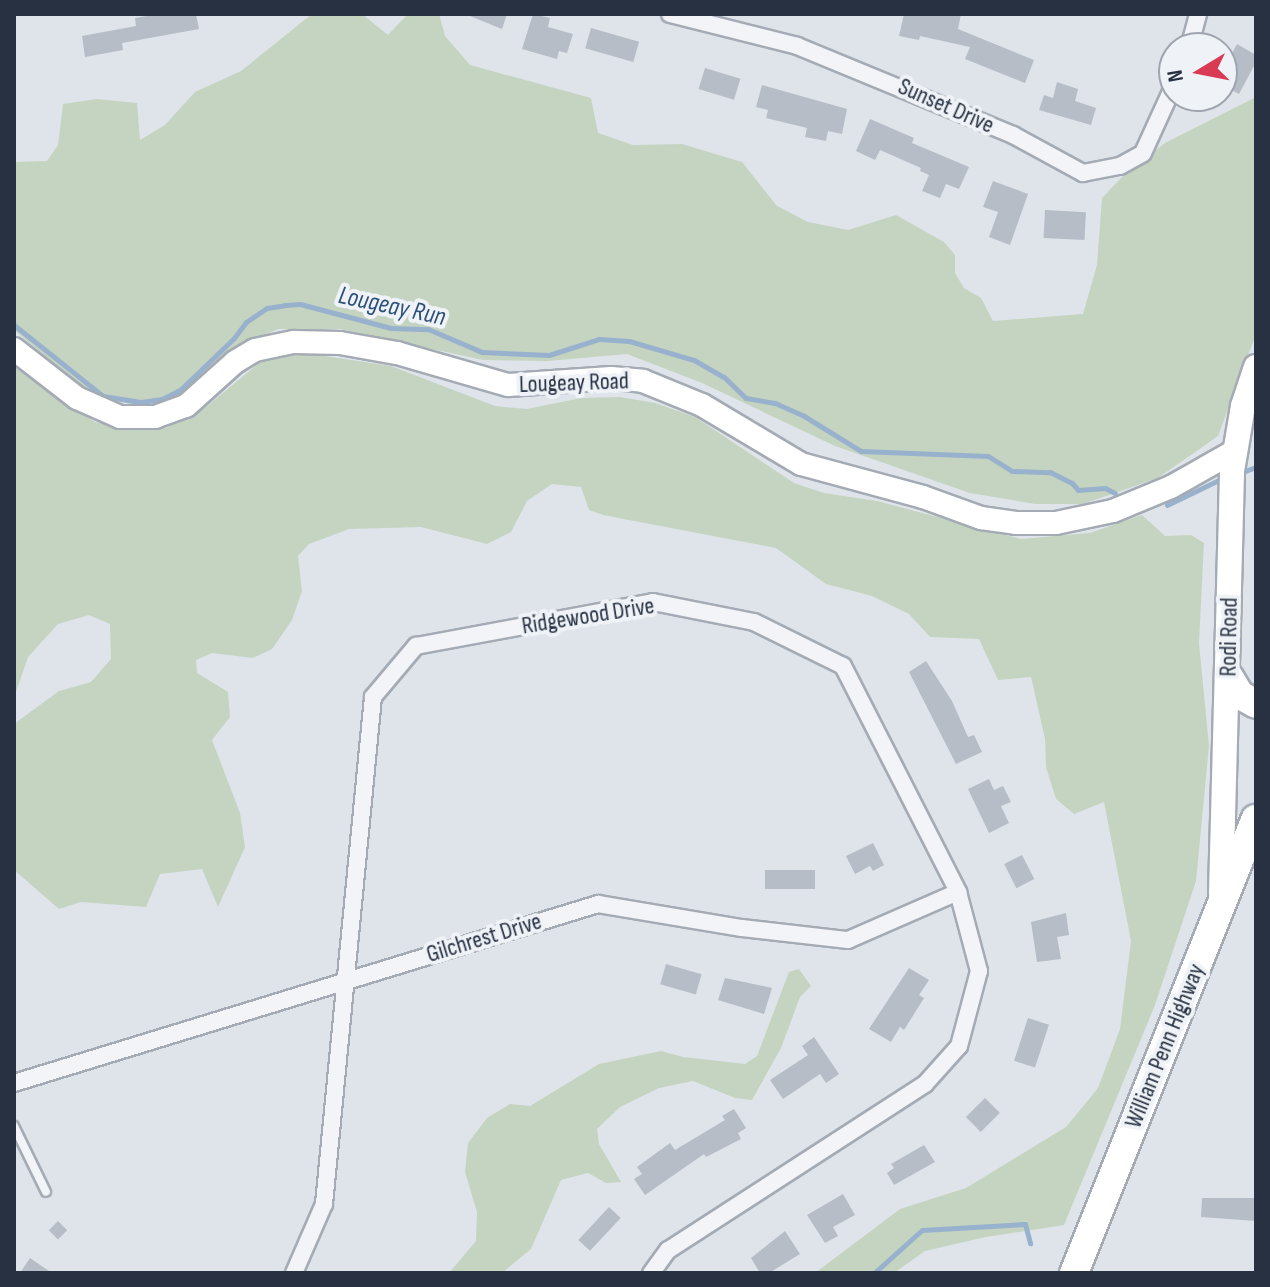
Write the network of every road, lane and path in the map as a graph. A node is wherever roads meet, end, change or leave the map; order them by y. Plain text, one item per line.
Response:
1 (681, 16) edge
2 (1162, 112) edge
3 (14, 349) edge
4 (1256, 367) edge
5 (1233, 467) junction
6 (1229, 677) junction
7 (1256, 704) edge
8 (1256, 819) edge
9 (958, 892) junction
10 (1219, 910) junction
11 (346, 980) junction
12 (14, 1083) edge
13 (14, 1126) edge
14 (46, 1192) dead end
15 (294, 1273) edge
16 (651, 1273) edge
17 (1074, 1273) edge

1 - 2 street, Sunset Drive
3 - 5 street, Lougeay Road
4 - 5 main road, Rodi Road
5 - 6 main road, Rodi Road
6 - 7 highway
6 - 10 main road, Rodi Road
8 - 10 highway, William Penn Highway
9 - 11 street, Gilchrest Drive
9 - 11 street, Ridgewood Drive
9 - 16 street, Ridgewood Drive
10 - 17 highway, William Penn Highway
11 - 12 street, Gilchrest Drive
11 - 15 street, Ridgewood Drive
13 - 14 lane

